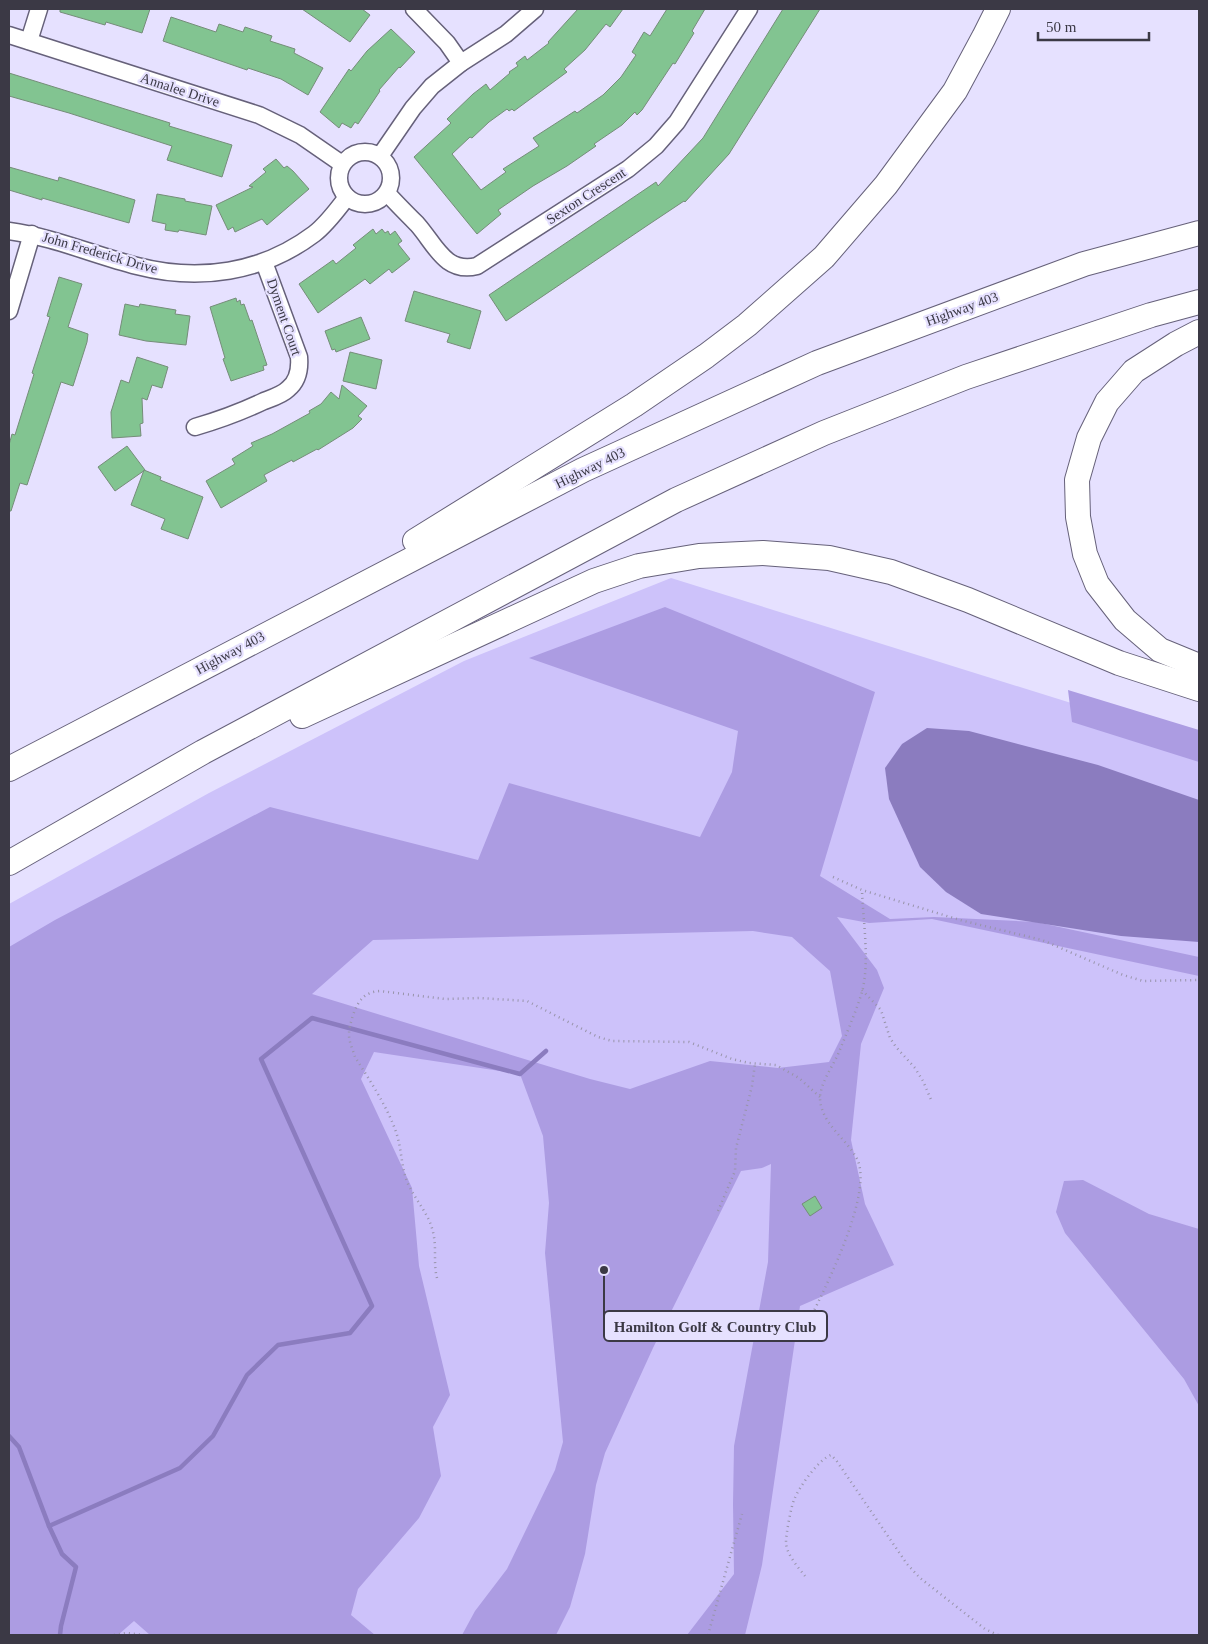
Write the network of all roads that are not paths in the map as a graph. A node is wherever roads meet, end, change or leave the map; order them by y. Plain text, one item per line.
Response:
1 (39, 9) edge
2 (414, 9) edge
3 (535, 9) edge
4 (749, 9) edge
5 (998, 9) edge
6 (9, 35) edge
7 (29, 41) junction
8 (461, 63) junction
9 (380, 156) junction
10 (342, 164) junction
11 (386, 193) junction
12 (347, 197) junction
13 (9, 231) edge
14 (32, 234) junction
15 (1199, 234) edge
16 (264, 262) junction
17 (1199, 302) edge
18 (9, 311) edge
19 (1199, 332) edge
20 (195, 427) dead end
21 (294, 619) junction
22 (1199, 666) edge
23 (1199, 688) edge
24 (9, 769) edge
25 (110, 805) junction
26 (9, 862) edge

1 - 7 street
2 - 8 street
3 - 8 street
4 - 11 street, Sexton Crescent
5 - 21 highway
6 - 7 street, Annalee Drive
7 - 10 street, Annalee Drive
8 - 9 street
9 - 10 street
9 - 11 street
10 - 12 street
11 - 12 street
12 - 16 street, John Frederick Drive
13 - 14 street, John Frederick Drive
14 - 16 street, John Frederick Drive
14 - 18 street
15 - 21 highway, Highway 403
16 - 20 street, Dyment Court
17 - 25 highway
19 - 22 highway
21 - 24 highway, Highway 403
23 - 25 highway
25 - 26 highway

